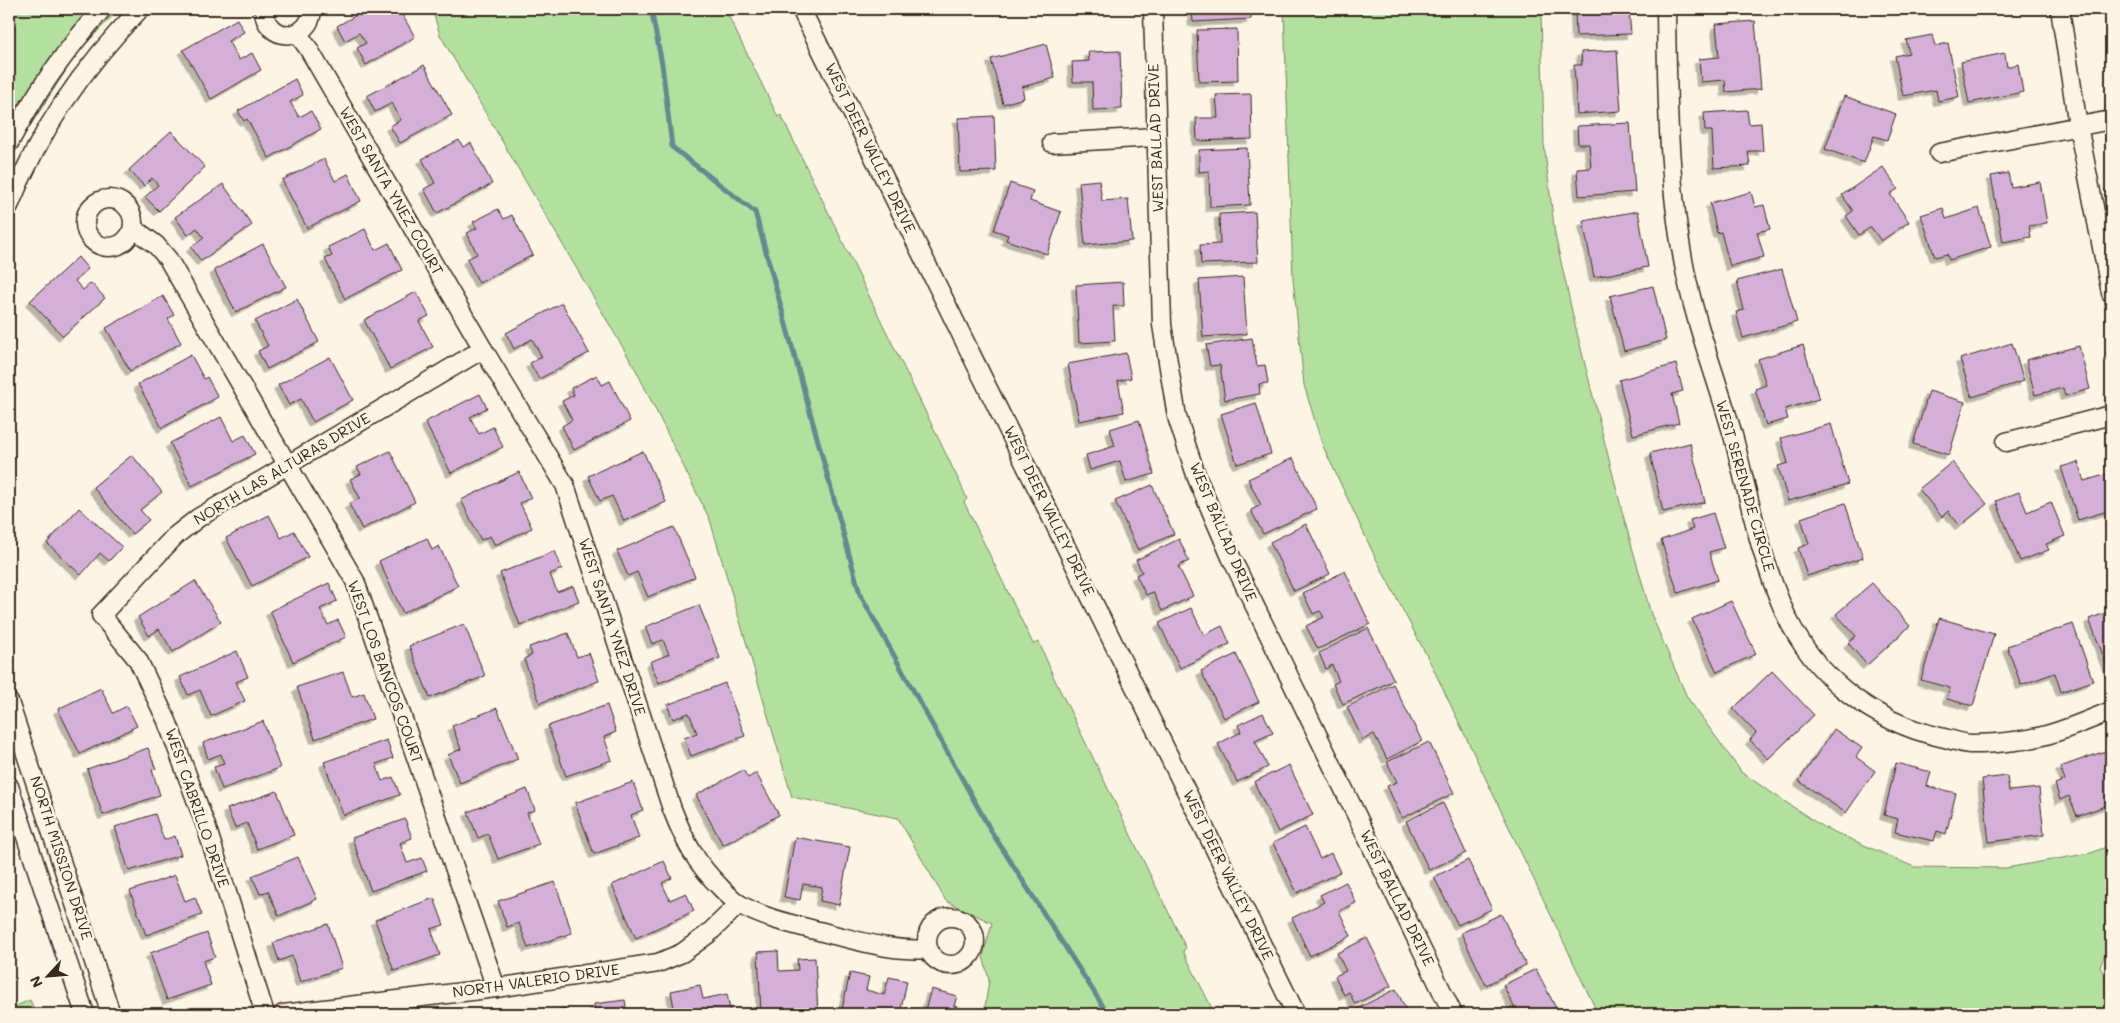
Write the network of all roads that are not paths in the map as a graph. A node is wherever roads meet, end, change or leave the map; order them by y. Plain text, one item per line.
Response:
1 (102, 9) edge
2 (140, 9) edge
3 (264, 9) edge
4 (312, 9) edge
5 (801, 9) edge
6 (1153, 9) edge
7 (1666, 9) edge
8 (2060, 9) edge
9 (298, 33) junction
10 (2111, 120) edge
11 (2078, 126) junction
12 (1155, 137) junction
13 (9, 143) edge
14 (1052, 144) dead end
15 (1939, 153) dead end
16 (9, 206) edge
17 (133, 228) dead end
18 (2111, 293) edge
19 (483, 349) junction
20 (2111, 415) edge
21 (2006, 442) dead end
22 (286, 464) junction
23 (101, 615) joint
24 (9, 702) edge
25 (2111, 711) edge
26 (9, 786) edge
27 (738, 904) junction
28 (928, 949) dead end
29 (496, 988) junction
30 (85, 1014) edge
31 (111, 1014) edge
32 (265, 1014) edge
33 (283, 1014) edge
34 (1296, 1014) edge
35 (1453, 1014) edge

1 - 13 street
2 - 16 street
3 - 9 street
4 - 9 street
5 - 34 street, WEST DEER VALLEY DRIVE
6 - 12 street, WEST BALLAD DRIVE
7 - 25 street, WEST SERENADE CIRCLE
8 - 11 street
9 - 19 street, WEST SANTA YNEZ COURT
10 - 11 street
11 - 15 street
11 - 18 street
12 - 14 street
12 - 35 street, WEST BALLAD DRIVE
17 - 22 street, WEST LOS BANCOS COURT
19 - 22 street, NORTH LAS ALTURAS DRIVE
19 - 27 street, WEST SANTA YNEZ DRIVE
20 - 21 street
22 - 23 street, NORTH LAS ALTURAS DRIVE
22 - 29 street, WEST LOS BANCOS COURT
23 - 32 street, WEST CABRILLO DRIVE
24 - 31 street, NORTH MISSION DRIVE
26 - 30 street, NORTH MISSION DRIVE
27 - 28 street
27 - 29 street, NORTH VALERIO DRIVE
29 - 33 street, NORTH VALERIO DRIVE

